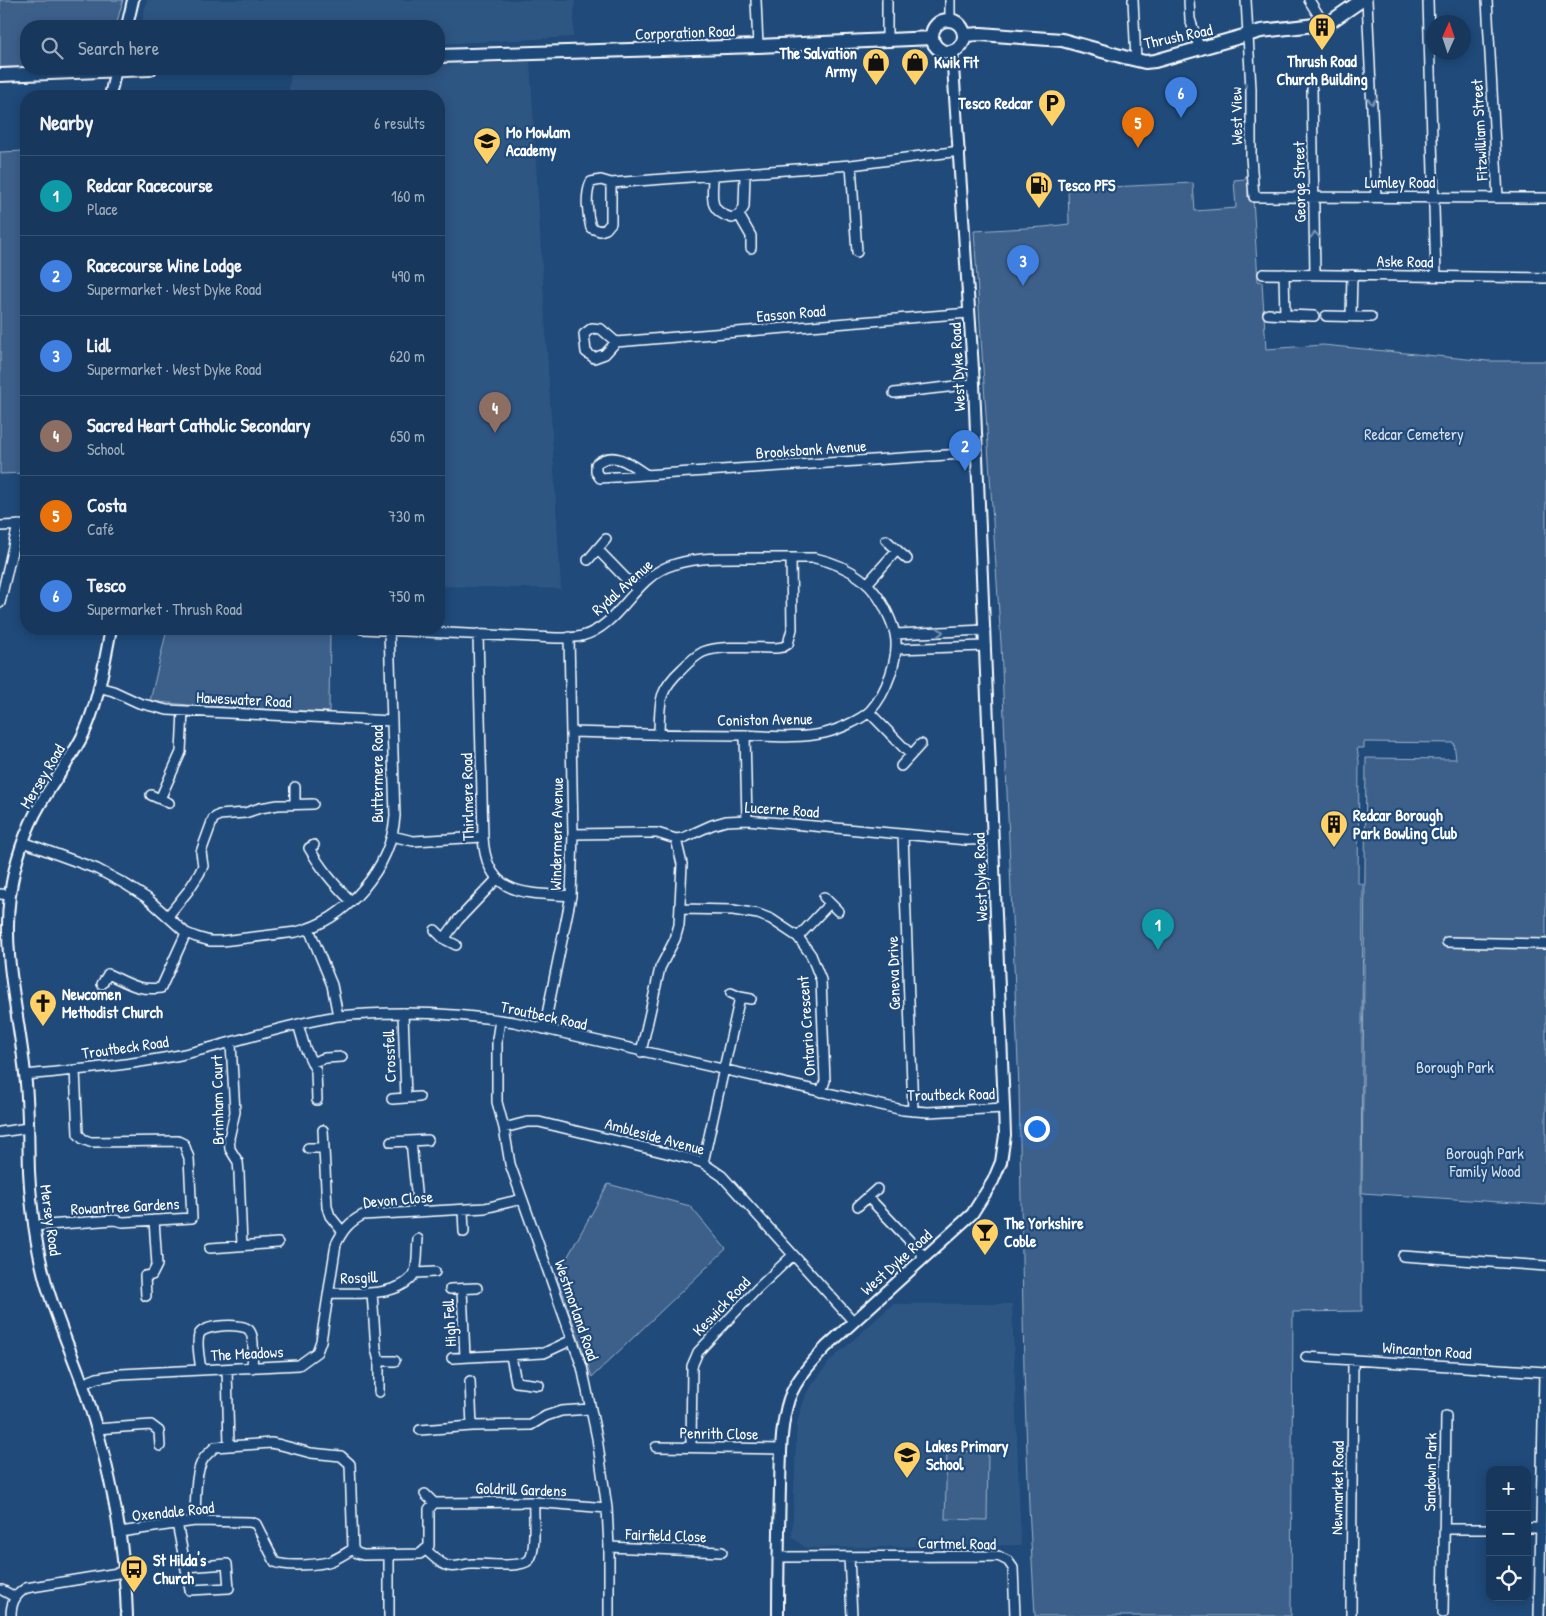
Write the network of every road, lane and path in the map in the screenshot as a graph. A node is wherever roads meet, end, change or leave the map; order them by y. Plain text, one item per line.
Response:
1 (133, 0) edge
2 (756, 0) edge
3 (887, 0) edge
4 (950, 0) edge
5 (1133, 0) edge
6 (1189, 0) edge
7 (1246, 0) edge
8 (1309, 0) edge
9 (1362, 0) edge
10 (1366, 0) edge
11 (1428, 0) edge
12 (1487, 0) edge
13 (128, 20) edge
14 (950, 20) junction
15 (1324, 24) junction
16 (964, 35) junction
17 (1247, 35) junction
18 (932, 38) junction
19 (887, 39) junction
20 (758, 46) junction
21 (1200, 50) junction
22 (952, 51) junction
23 (445, 56) edge
24 (1136, 60) junction
25 (20, 74) edge
26 (0, 75) edge
27 (115, 75) edge
28 (1312, 89) dead end
29 (111, 90) edge
30 (960, 151) junction
31 (851, 165) junction
32 (745, 173) junction
33 (713, 176) junction
34 (611, 183) junction
35 (1254, 197) joint
36 (1314, 197) junction
37 (1376, 197) junction
38 (1433, 197) junction
39 (1498, 198) junction
40 (1546, 198) edge
41 (739, 215) junction
42 (751, 248) dead end
43 (858, 252) dead end
44 (1263, 274) dead end
45 (1284, 274) junction
46 (1315, 274) junction
47 (1352, 275) junction
48 (1436, 276) junction
49 (1546, 278) edge
50 (969, 313) junction
51 (1268, 314) dead end
52 (1285, 315) junction
53 (1314, 316) dead end
54 (1326, 316) dead end
55 (1351, 316) junction
56 (1371, 317) dead end
57 (616, 342) dead end
58 (974, 384) junction
59 (894, 393) dead end
60 (977, 453) junction
61 (647, 475) junction
62 (20, 525) edge
63 (0, 526) edge
64 (20, 532) edge
65 (606, 539) dead end
66 (886, 540) dead end
67 (597, 549) junction
68 (897, 550) junction
69 (791, 558) junction
70 (907, 559) dead end
71 (588, 560) dead end
72 (868, 584) junction
73 (636, 590) junction
74 (0, 603) edge
75 (985, 630) junction
76 (445, 633) edge
77 (478, 634) junction
78 (895, 634) junction
79 (110, 635) edge
80 (389, 635) edge
81 (569, 638) junction
82 (985, 646) junction
83 (896, 649) junction
84 (98, 687) junction
85 (183, 711) junction
86 (869, 712) junction
87 (392, 720) junction
88 (571, 732) junction
89 (660, 735) junction
90 (745, 736) junction
91 (921, 744) dead end
92 (911, 754) junction
93 (901, 766) dead end
94 (295, 787) dead end
95 (169, 803) dead end
96 (295, 804) junction
97 (313, 804) dead end
98 (748, 820) junction
99 (573, 834) junction
100 (903, 834) junction
101 (392, 836) junction
102 (483, 837) junction
103 (676, 839) junction
104 (994, 839) junction
105 (23, 842) junction
106 (314, 845) dead end
107 (497, 879) junction
108 (5, 894) edge
109 (571, 896) junction
110 (351, 901) junction
111 (681, 909) junction
112 (838, 911) dead end
113 (168, 916) junction
114 (310, 929) junction
115 (435, 930) dead end
116 (186, 933) junction
117 (798, 937) junction
118 (444, 939) junction
119 (1447, 942) dead end
120 (1546, 944) edge
121 (456, 945) dead end
122 (102, 984) dead end
123 (731, 993) dead end
124 (740, 997) junction
125 (752, 999) dead end
126 (403, 1013) junction
127 (338, 1016) junction
128 (500, 1020) junction
129 (298, 1024) junction
130 (544, 1029) junction
131 (231, 1044) junction
132 (641, 1052) junction
133 (342, 1057) dead end
134 (313, 1062) junction
135 (75, 1070) junction
136 (725, 1070) junction
137 (25, 1075) junction
138 (821, 1092) junction
139 (419, 1097) dead end
140 (406, 1098) junction
141 (392, 1099) dead end
142 (318, 1100) dead end
143 (1004, 1108) junction
144 (912, 1111) junction
145 (28, 1128) junction
146 (504, 1128) junction
147 (323, 1130) dead end
148 (0, 1132) edge
149 (83, 1140) joint
150 (428, 1140) dead end
151 (410, 1141) junction
152 (391, 1142) dead end
153 (308, 1148) dead end
154 (324, 1148) junction
155 (704, 1163) junction
156 (877, 1189) dead end
157 (868, 1197) junction
158 (522, 1200) junction
159 (858, 1206) dead end
160 (462, 1210) junction
161 (418, 1212) junction
162 (154, 1220) junction
163 (34, 1226) junction
164 (342, 1232) junction
165 (464, 1232) dead end
166 (418, 1239) dead end
167 (278, 1243) dead end
168 (242, 1245) junction
169 (210, 1248) dead end
170 (792, 1255) junction
171 (924, 1256) junction
172 (1403, 1256) dead end
173 (1546, 1266) edge
174 (435, 1272) dead end
175 (415, 1273) junction
176 (462, 1288) junction
177 (477, 1288) dead end
178 (450, 1289) dead end
179 (329, 1293) junction
180 (372, 1293) junction
181 (146, 1296) dead end
182 (853, 1321) junction
183 (572, 1340) junction
184 (466, 1356) junction
185 (511, 1356) junction
186 (1306, 1357) dead end
187 (452, 1358) dead end
188 (1353, 1360) junction
189 (379, 1361) junction
190 (394, 1361) dead end
191 (252, 1368) junction
192 (227, 1369) junction
193 (201, 1370) junction
194 (1545, 1372) edge
195 (470, 1381) dead end
196 (82, 1384) junction
197 (539, 1385) dead end
198 (379, 1392) dead end
199 (590, 1409) junction
200 (1446, 1416) dead end
201 (472, 1426) junction
202 (96, 1429) junction
203 (420, 1430) dead end
204 (160, 1446) dead end
205 (230, 1446) junction
206 (656, 1446) dead end
207 (690, 1447) junction
208 (782, 1449) junction
209 (426, 1494) dead end
210 (534, 1502) junction
211 (434, 1503) junction
212 (607, 1508) junction
213 (195, 1521) junction
214 (178, 1523) junction
215 (1486, 1528) edge
216 (1531, 1528) edge
217 (1541, 1528) junction
218 (1444, 1529) junction
219 (120, 1532) junction
220 (609, 1547) junction
221 (353, 1549) junction
222 (426, 1550) junction
223 (722, 1552) dead end
224 (389, 1555) junction
225 (778, 1556) junction
226 (849, 1557) junction
227 (186, 1567) junction
228 (124, 1572) junction
229 (2, 1590) dead end
230 (15, 1597) junction
231 (1443, 1613) dead end
232 (11, 1616) edge
233 (127, 1616) edge
234 (389, 1616) edge
235 (610, 1616) edge
236 (778, 1616) edge
237 (852, 1616) edge
238 (1015, 1616) edge
239 (1351, 1616) edge
240 (1539, 1616) edge

1 - 13 street
2 - 20 street
3 - 19 street
4 - 14 street
5 - 24 street
6 - 21 street
7 - 17 street, West View
8 - 15 street
9 - 15 main road, Thrush Road
10 -> 37 street
11 - 38 street
12 - 39 street, Fitzwilliam Street
14 - 16 main road
14 - 18 main road
15 - 17 main road, Thrush Road
16 - 22 main road
16 - 24 main road, Thrush Road
17 - 21 main road, Thrush Road
17 - 35 street, West View
18 - 19 main road, Corporation Road
18 - 22 main road
19 - 20 main road, Corporation Road
20 - 23 main road, Corporation Road
21 - 24 main road, Thrush Road
22 - 30 street, West Dyke Road
25 - 26 main road
27 - 29 street
28 - 36 street, George Street
30 - 31 street
30 - 50 street, West Dyke Road
31 - 32 street
31 - 43 street
32 - 33 street
32 - 41 street
33 - 34 street
33 - 41 street
34 - 34 street
35 - 36 street, Lumley Road
36 - 37 street, Lumley Road
46 -> 36 street, George Street
37 - 38 street, Lumley Road
38 - 39 street, Lumley Road
38 - 48 street
39 - 40 street, Lumley Road
41 - 42 street
44 - 45 street, Aske Road
45 - 46 street, Aske Road
45 - 52 street
46 - 47 street, Aske Road
47 - 48 street, Aske Road
47 - 55 street
48 - 49 street, Aske Road
50 - 57 street, Easson Road
50 - 58 street, West Dyke Road
51 - 52 street
52 - 53 street
54 - 55 street
55 - 56 street
58 - 59 street
58 - 60 street, West Dyke Road
60 - 61 street, Brooksbank Avenue
60 - 75 street, West Dyke Road
61 - 61 street, Brooksbank Avenue
62 - 63 street
64 - 74 street
65 - 67 street
66 - 68 street
67 - 71 street
67 - 73 street
68 - 70 street
68 - 72 street
69 - 72 street, Rydal Avenue
69 - 73 street, Rydal Avenue
69 - 89 street
72 - 78 street, Rydal Avenue
73 - 81 street, Rydal Avenue
78 -> 75 street
75 - 82 street, West Dyke Road
76 - 77 street, Rydal Avenue
77 - 81 street, Rydal Avenue
77 - 102 street, Thirlmere Road
78 - 83 street, Coniston Avenue
79 - 84 street, Mersey Road
80 - 87 street, Buttermere Road
81 - 88 street, Windermere Avenue
82 - 83 street
82 - 104 street, West Dyke Road
83 - 86 street, Coniston Avenue
84 - 85 street, Haweswater Road
84 - 105 street, Mersey Road
85 - 87 street, Haweswater Road
85 - 95 street
86 - 90 street, Coniston Avenue
86 - 92 street
87 - 101 street, Buttermere Road
88 - 89 street, Coniston Avenue
88 - 99 street, Windermere Avenue
89 - 90 street, Coniston Avenue
90 - 98 street
91 - 92 street
92 - 93 street
94 - 96 street
96 - 97 street
96 - 113 street
98 - 100 street, Lucerne Road
98 - 103 street, Lucerne Road
99 - 103 street
99 - 109 street, Windermere Avenue
100 - 104 street, Lucerne Road
100 - 144 street, Geneva Drive
101 - 102 street
101 - 110 street, Buttermere Road
102 - 107 street, Thirlmere Road
103 - 111 street
104 - 143 street, West Dyke Road
105 - 108 street, Mersey Road
105 - 113 street, Buttermere Road
106 - 110 street
107 - 109 street
107 - 118 street
108 - 137 street, Mersey Road
109 - 130 street, Windermere Avenue
110 - 114 street, Buttermere Road
111 - 117 street, Ontario Crescent
111 - 132 street
112 - 117 street
113 - 116 street, Buttermere Road
114 - 116 street, Buttermere Road
114 - 127 street
115 - 118 street
116 - 122 street
117 - 138 street, Ontario Crescent
118 - 121 street
119 - 120 street
123 - 124 street
124 - 125 street
124 - 136 street
126 - 127 street, Troutbeck Road
126 - 128 street, Troutbeck Road
126 - 140 street, Crossfell
127 - 129 street, Troutbeck Road
128 - 130 street, Troutbeck Road
128 - 146 street, Westmorland Road
129 - 131 street, Troutbeck Road
129 - 134 street
130 - 132 street, Troutbeck Road
131 - 135 street, Troutbeck Road
131 - 168 street, Brimham Court
132 - 136 street, Troutbeck Road
133 - 134 street
134 - 142 street
135 - 137 street, Troutbeck Road
135 - 149 street, Troutbeck Road
136 - 138 street, Troutbeck Road
136 - 155 street
137 - 145 street, Mersey Road
138 - 144 street, Troutbeck Road
139 - 140 street, Crossfell
140 - 141 street, Crossfell
143 - 144 street, Troutbeck Road
143 - 171 street, West Dyke Road
145 - 148 street
145 - 163 street, Mersey Road
146 - 155 street, Ambleside Avenue
146 - 158 street, Westmorland Road
147 - 154 street
149 - 162 street, Rowantree Gardens
150 - 151 street
151 - 152 street
151 - 161 street
153 - 154 street
154 - 164 street
155 - 170 street, Ambleside Avenue
156 - 157 street
157 - 159 street
157 - 171 street
158 - 160 street, Devon Close
158 - 183 street, Westmorland Road
160 - 161 street, Devon Close
160 - 165 street
161 - 164 street, Devon Close
162 - 163 street, Rowantree Gardens
162 - 181 street
163 - 196 street, Mersey Road
164 - 179 street, The Meadows
166 - 175 street
167 - 168 street
168 - 169 street
170 - 182 street, Ambleside Avenue
170 - 207 street, Keswick Road
171 - 182 street, West Dyke Road
172 - 173 street
174 - 175 street
175 - 180 street, Rosgill
176 - 177 street, High Fell
176 - 178 street, High Fell
176 - 184 street, High Fell
179 - 180 street, Rosgill
179 - 191 street, The Meadows
180 - 189 street
182 - 208 street, West Dyke Road
183 - 185 street
183 - 199 street, Westmorland Road
184 - 185 street
184 - 187 street
185 - 197 street
186 - 188 street, Wincanton Road
188 - 194 street, Wincanton Road
188 - 239 street, Newmarket Road
189 - 190 street
189 - 198 street
191 - 192 street, The Meadows
191 - 193 street
192 - 193 street, The Meadows
192 - 205 street
193 - 196 street, The Meadows
194 - 217 street
195 - 201 street
196 - 202 street, Mersey Road
199 - 201 street
199 - 212 street, Westmorland Road
200 - 218 street, Sandown Park
201 - 203 street
202 - 204 street
202 - 219 street, Mersey Road
205 - 213 street
205 - 221 street
206 - 207 street, Penrith Close
207 - 208 street, Penrith Close
208 - 225 street, West Dyke Road
209 - 211 street
210 - 211 street, Goldrill Gardens
210 - 212 street, Goldrill Gardens
210 - 222 street
211 - 222 street
212 - 220 street, Westmorland Road
213 - 214 street, Oxendale Road
213 - 221 street, Oxendale Road
214 - 219 street, Oxendale Road
214 - 227 street
215 - 218 street, Sandown Park
216 - 217 street
217 - 240 street
218 - 231 street, Sandown Park
219 - 228 street, Mersey Road
220 - 223 street, Fairfield Close
220 - 235 street, Westmorland Road
221 - 224 street
222 - 224 street
224 - 234 street
225 - 226 street, Cartmel Road
225 - 236 street, West Dyke Road
226 - 237 street
226 - 238 street, Cartmel Road
227 - 227 street
228 - 230 street
228 - 233 street, Mersey Road
229 - 230 street
230 - 232 street

